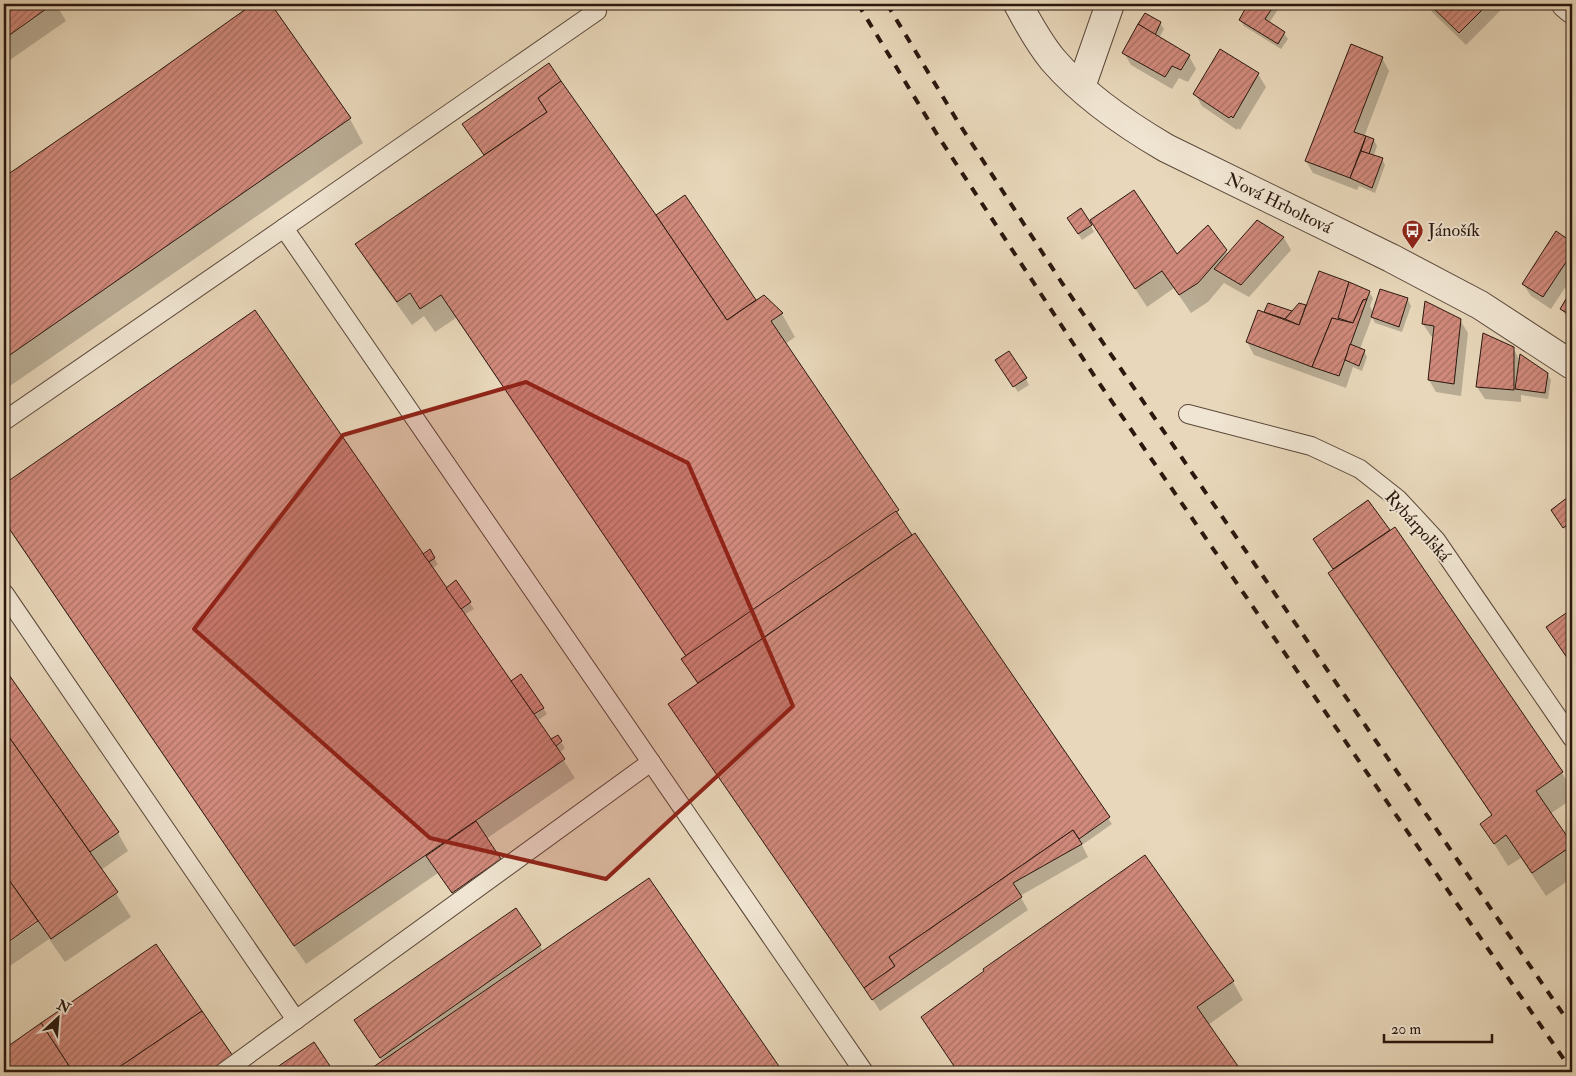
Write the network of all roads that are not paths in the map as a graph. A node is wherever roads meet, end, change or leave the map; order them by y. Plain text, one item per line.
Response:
1 (596, 4) edge
2 (1018, 4) edge
3 (1110, 4) edge
4 (1566, 4) edge
5 (1572, 9) edge
6 (1081, 87) junction
7 (284, 228) junction
8 (1572, 365) edge
9 (1188, 414) dead end
10 (4, 421) edge
11 (4, 593) edge
12 (1572, 738) edge
13 (651, 762) junction
14 (296, 1020) junction
15 (224, 1072) edge
16 (864, 1072) edge

1 - 7 lane
2 - 6 street, Nová Hrboltová
3 - 6 street
4 - 5 street
6 - 8 street, Nová Hrboltová
7 - 10 lane
7 - 13 lane
9 - 12 lane, Rybárpoľská
11 - 14 lane
13 - 14 lane
13 - 16 lane
14 - 15 lane

